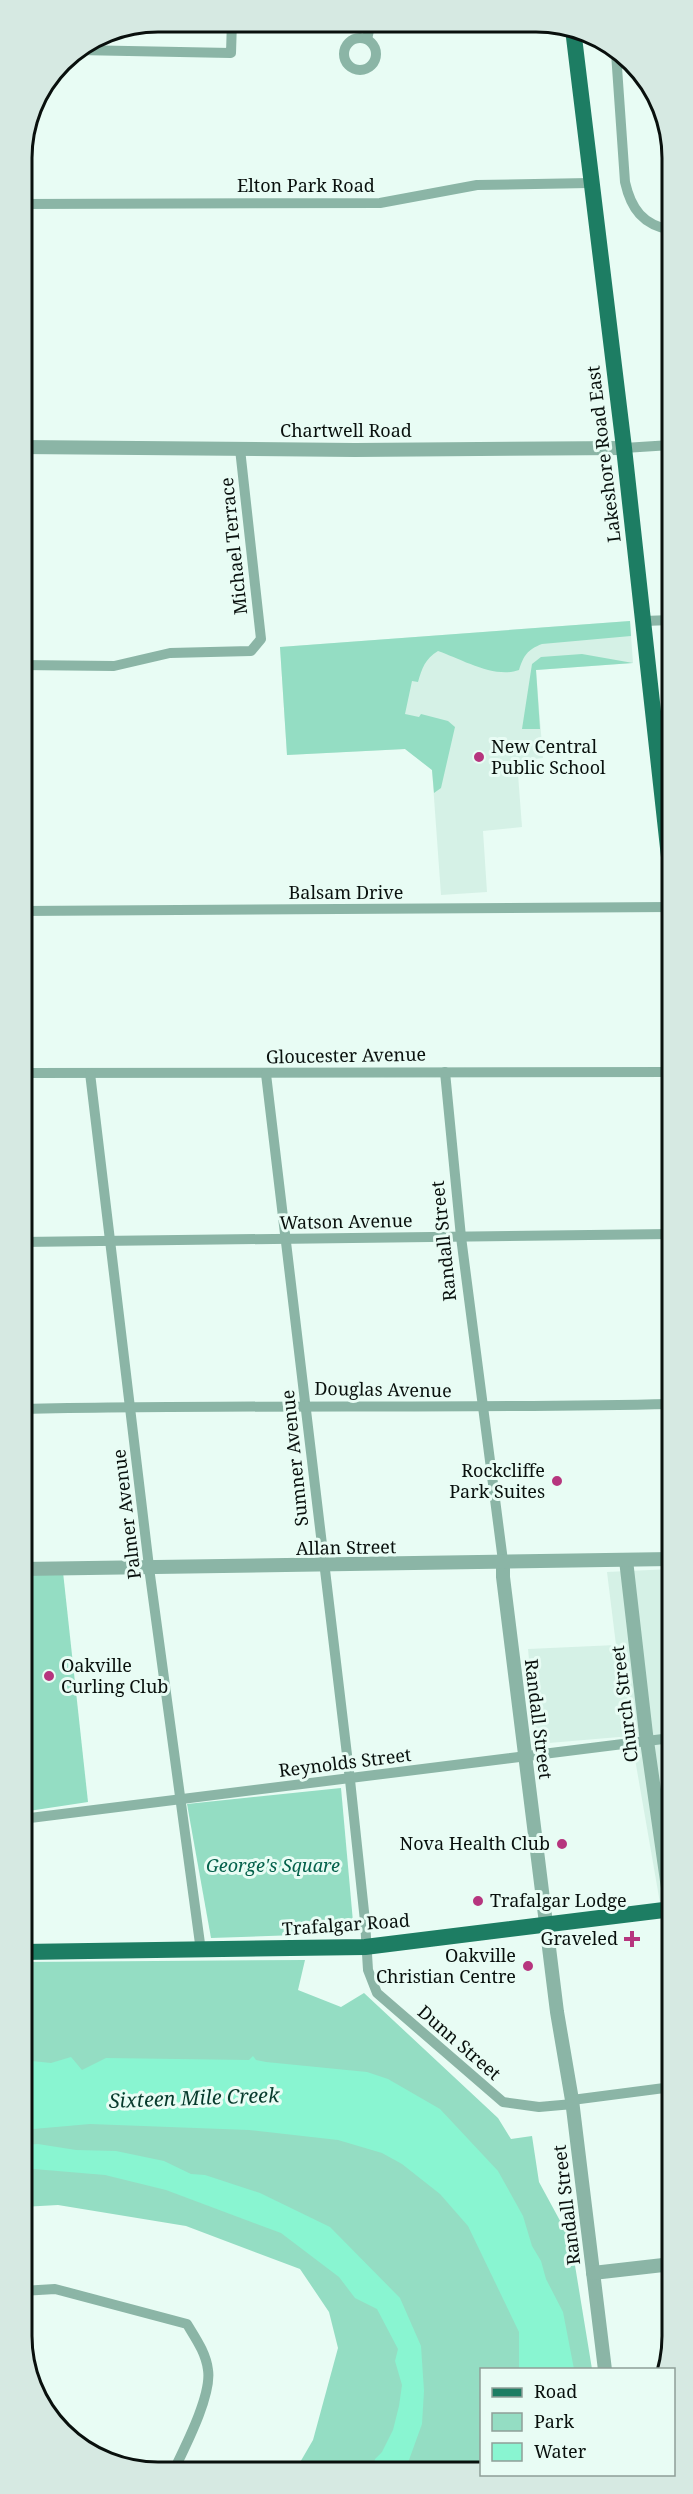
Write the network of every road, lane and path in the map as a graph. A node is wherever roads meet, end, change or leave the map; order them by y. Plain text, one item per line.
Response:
1 (232, 32) edge
2 (369, 32) edge
3 (574, 37) edge
4 (367, 39) dead end
5 (91, 50) edge
6 (617, 62) edge
7 (589, 183) junction
8 (32, 204) edge
9 (662, 226) edge
10 (662, 446) edge
11 (32, 447) edge
12 (624, 448) junction
13 (240, 449) junction
14 (662, 620) edge
15 (644, 621) junction
16 (32, 665) edge
17 (662, 766) edge
18 (662, 907) edge
19 (32, 911) edge
20 (446, 1072) junction
21 (662, 1072) edge
22 (32, 1073) edge
23 (90, 1073) junction
24 (266, 1074) junction
25 (662, 1234) edge
26 (461, 1237) junction
27 (286, 1239) junction
28 (110, 1241) junction
29 (32, 1242) edge
30 (661, 1404) edge
31 (306, 1406) junction
32 (131, 1407) junction
33 (32, 1409) edge
34 (483, 1409) junction
35 (661, 1559) edge
36 (626, 1560) junction
37 (503, 1561) junction
38 (323, 1567) junction
39 (32, 1569) edge
40 (150, 1569) junction
41 (661, 1740) edge
42 (647, 1742) junction
43 (525, 1757) junction
44 (350, 1780) junction
45 (179, 1800) junction
46 (32, 1818) edge
47 (661, 1841) edge
48 (661, 1910) edge
49 (545, 1923) junction
50 (365, 1947) junction
51 (201, 1951) junction
52 (32, 1952) edge
53 (661, 2089) edge
54 (572, 2102) junction
55 (661, 2265) edge
56 (593, 2274) junction
57 (32, 2290) edge
58 (605, 2368) edge
59 (178, 2462) edge

1 - 5 street
2 - 4 street
3 - 7 main road, Lakeshore Road East
6 - 9 street
7 - 8 street, Elton Park Road
7 - 12 main road, Lakeshore Road East
10 - 12 street, Chartwell Road
11 - 13 street, Chartwell Road
12 - 13 street, Chartwell Road
12 - 15 main road, Lakeshore Road East
13 - 16 street, Michael Terrace
14 - 15 street
15 - 17 main road, Lakeshore Road East
18 - 19 street, Balsam Drive
20 - 21 street, Gloucester Avenue
20 - 24 street, Gloucester Avenue
20 - 26 street, Randall Street
22 - 23 street, Gloucester Avenue
23 - 24 street, Gloucester Avenue
23 - 28 street, Palmer Avenue
24 - 27 street, Sumner Avenue
25 - 26 street, Watson Avenue
26 - 27 street, Watson Avenue
26 - 34 street, Randall Street
27 - 28 street, Watson Avenue
27 - 31 street, Sumner Avenue
28 - 29 street, Watson Avenue
28 - 32 street, Palmer Avenue
30 - 34 street, Douglas Avenue
31 - 32 street, Douglas Avenue
31 - 34 street, Douglas Avenue
31 - 38 street, Sumner Avenue
32 - 33 street, Douglas Avenue
32 - 40 street, Palmer Avenue
34 - 37 street, Randall Street
35 - 36 street, Allan Street
36 - 37 street, Allan Street
36 - 42 street, Church Street
37 - 38 street, Allan Street
37 - 43 street, Randall Street
38 - 40 street, Allan Street
38 - 44 street, Sumner Avenue
39 - 40 street, Allan Street
40 - 45 street, Palmer Avenue
41 - 42 street, Reynolds Street
42 - 43 street, Reynolds Street
42 - 47 street, Church Street
43 - 44 street, Reynolds Street
43 - 49 street, Randall Street
44 - 45 street, Reynolds Street
44 - 50 street, Sumner Avenue
45 - 46 street, Reynolds Street
45 - 51 street, Palmer Avenue
48 - 49 main road, Trafalgar Road
49 - 50 main road, Trafalgar Road
49 - 54 street, Randall Street
50 - 51 main road, Trafalgar Road
50 - 54 street, Dunn Street
51 - 52 main road, Trafalgar Road
53 - 54 street, Dunn Street
54 - 56 street, Randall Street
55 - 56 street
56 - 58 street, Randall Street
57 - 59 street

